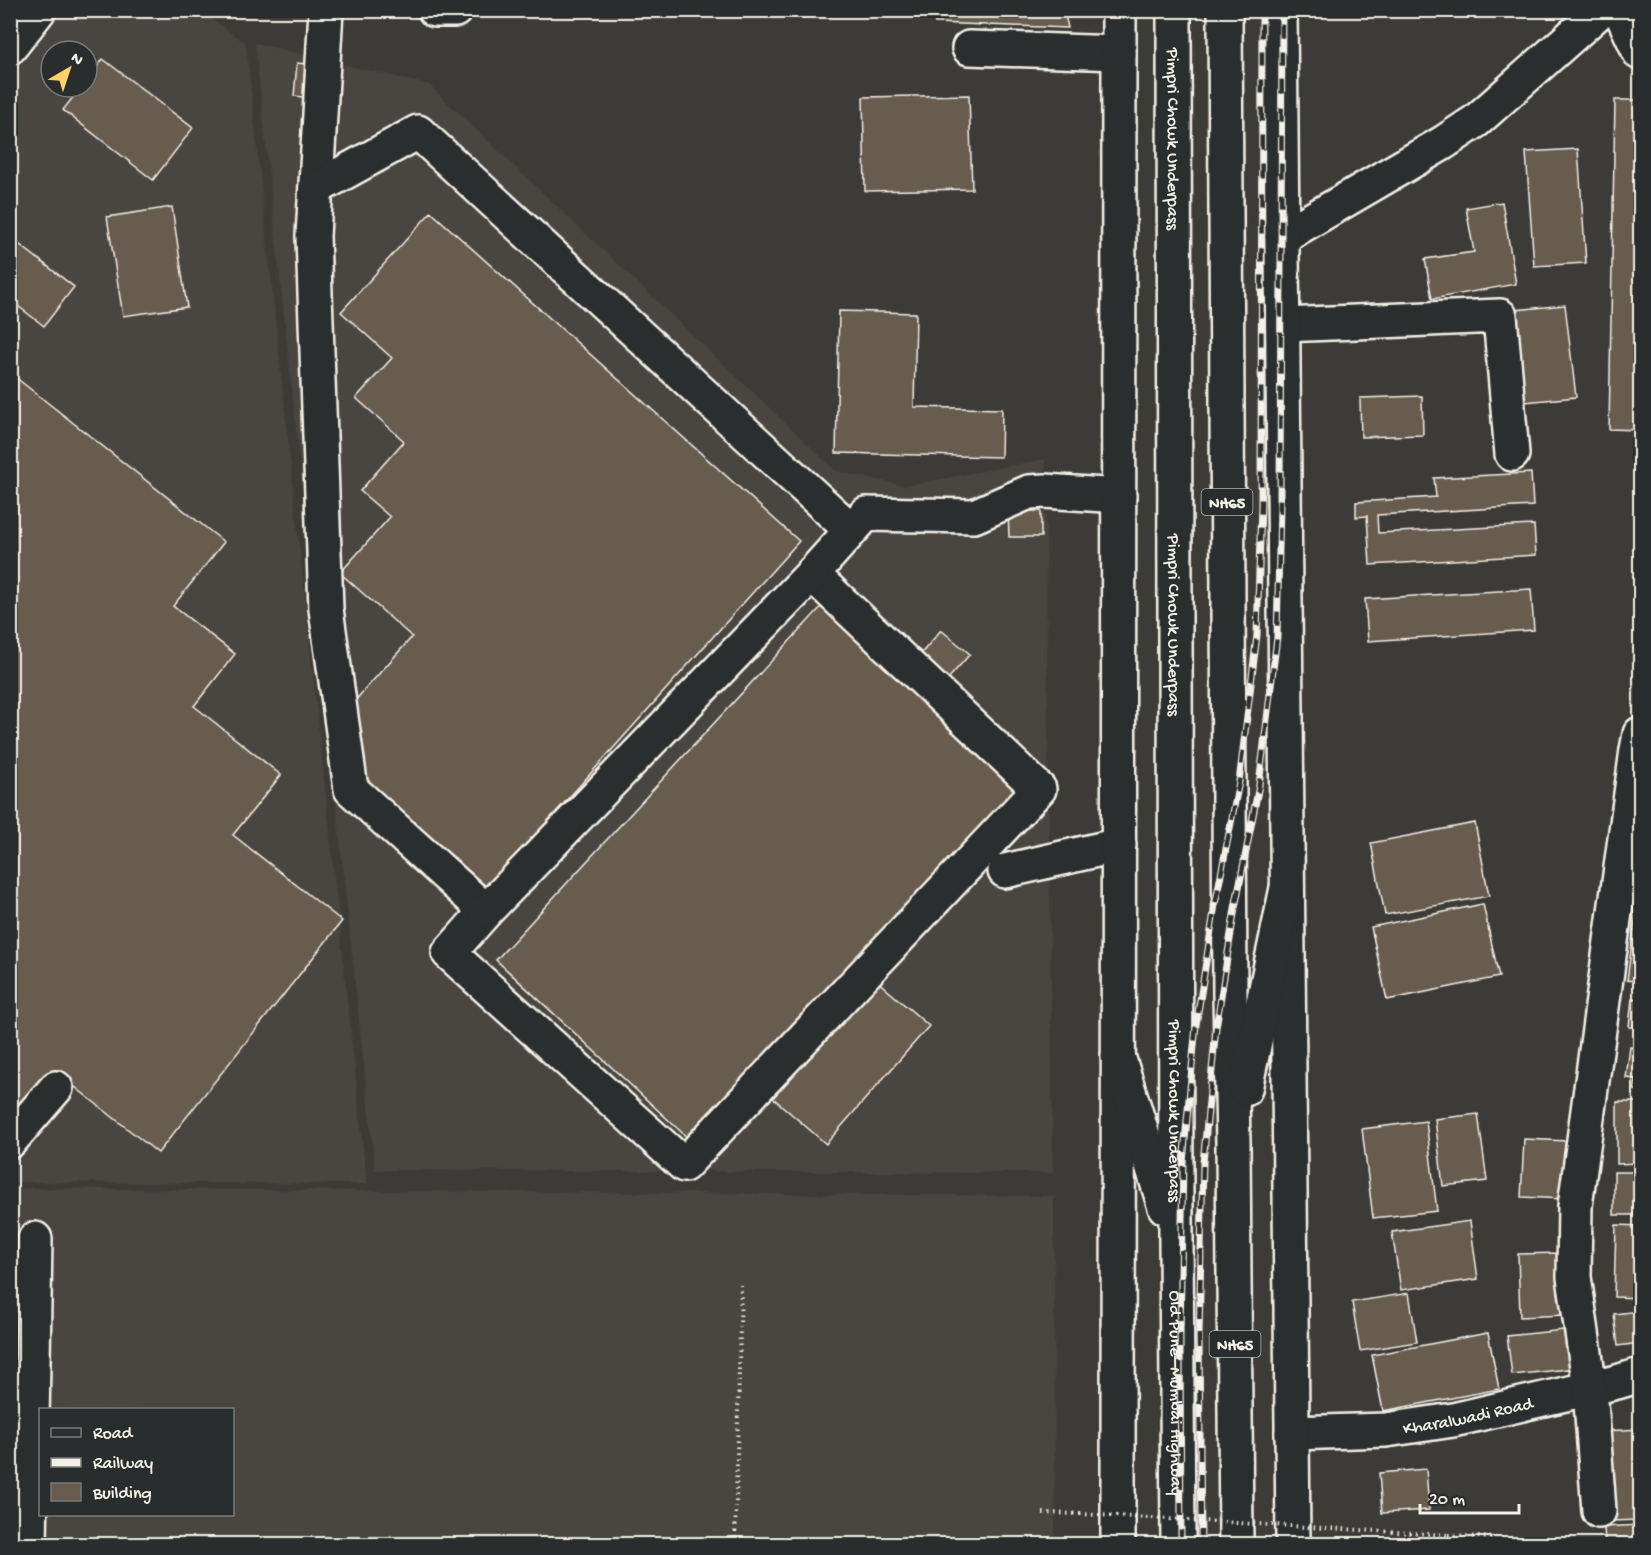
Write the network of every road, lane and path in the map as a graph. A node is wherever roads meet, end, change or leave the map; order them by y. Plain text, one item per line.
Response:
1 (39, 10) edge
2 (326, 10) edge
3 (435, 10) edge
4 (455, 10) edge
5 (1119, 10) edge
6 (1174, 10) edge
7 (1224, 10) edge
8 (1280, 10) edge
9 (1601, 10) edge
10 (1620, 10) edge
11 (10, 47) edge
12 (969, 48) dead end
13 (1119, 53) junction
14 (1641, 53) edge
15 (316, 188) junction
16 (1282, 237) junction
17 (1283, 325) junction
18 (1512, 454) dead end
19 (1119, 496) junction
20 (851, 530) junction
21 (812, 574) junction
22 (1641, 734) edge
23 (1119, 845) junction
24 (1005, 872) dead end
25 (1287, 888) junction
26 (486, 911) junction
27 (1119, 1056) junction
28 (56, 1088) dead end
29 (10, 1141) edge
30 (1233, 1143) junction
31 (35, 1239) dead end
32 (1176, 1240) junction
33 (741, 1285) dead end
34 (1622, 1384) edge
35 (1292, 1433) junction
36 (1599, 1511) dead end
37 (1043, 1513) dead end
38 (1494, 1538) dead end
39 (30, 1545) edge
40 (735, 1545) edge
41 (1118, 1545) edge
42 (1178, 1545) edge
43 (1236, 1545) edge
44 (1293, 1545) edge

1 - 11 main road
2 - 15 main road
3 - 4 main road
5 - 13 main road
6 - 32 main road, Pimpri Chowk Underpass
7 - 30 main road, NH65
8 - 16 main road
9 - 16 main road
10 - 14 main road
12 - 13 main road
13 - 19 main road
15 - 20 main road
15 - 26 main road
16 - 17 main road
17 - 18 main road
17 - 25 main road
19 - 20 main road
19 - 23 main road
20 - 21 main road
21 - 26 main road
21 - 26 main road
22 - 34 main road
23 - 24 main road
23 - 27 main road
25 - 30 main road
25 - 35 main road
27 - 32 main road
27 - 41 main road
28 - 29 main road
30 - 43 main road, NH65
31 - 39 main road
32 - 42 main road, Old Pune–Mumbai Highway
33 - 40 path
34 - 35 main road, Kharalwadi Road
34 - 36 main road
35 - 44 main road
37 - 38 path, bridge

